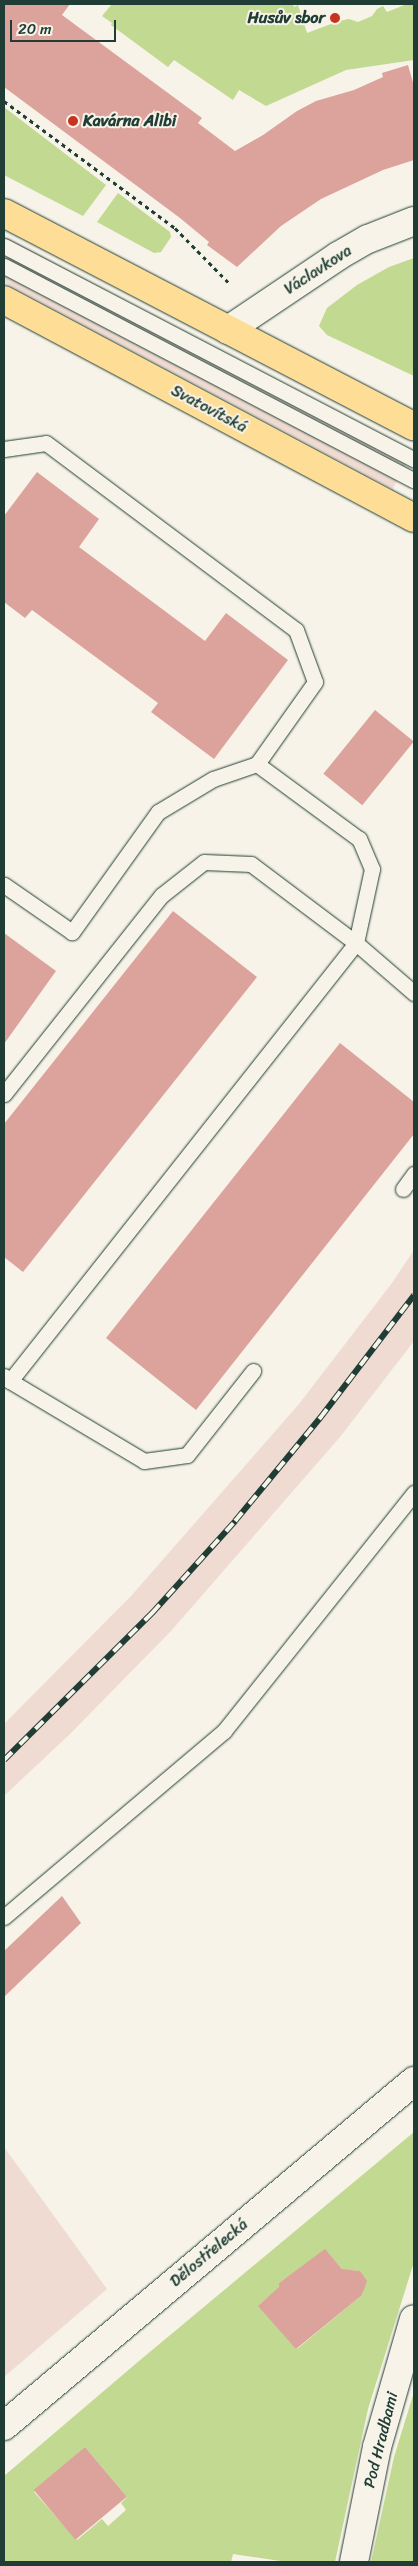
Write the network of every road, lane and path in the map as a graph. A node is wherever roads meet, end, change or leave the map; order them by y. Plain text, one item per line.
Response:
1 (4, 100) edge
2 (4, 213) edge
3 (414, 221) edge
4 (4, 246) edge
5 (4, 266) edge
6 (228, 282) dead end
7 (4, 300) edge
8 (228, 330) junction
9 (414, 426) edge
10 (4, 449) edge
11 (414, 459) edge
12 (414, 480) edge
13 (414, 518) edge
14 (257, 764) junction
15 (4, 886) edge
16 (356, 943) junction
17 (414, 993) edge
18 (4, 1094) edge
19 (414, 1174) edge
20 (403, 1189) dead end
21 (253, 1371) dead end
22 (7, 1378) edge
23 (414, 1493) edge
24 (4, 1917) edge
25 (414, 2081) edge
26 (414, 2319) edge
27 (4, 2426) edge
28 (354, 2562) edge

1 - 6 path
2 - 8 main road
3 - 8 street, Václavkova
4 - 11 lane
5 - 12 lane
7 - 13 main road, Svatovítská
8 - 9 main road
10 - 14 lane
14 - 15 lane
14 - 16 lane
16 - 17 lane
16 - 18 lane
16 - 22 lane
19 - 20 lane
21 - 22 lane
23 - 24 lane
25 - 27 street, Dělostřelecká
26 - 28 street, Pod Hradbami

